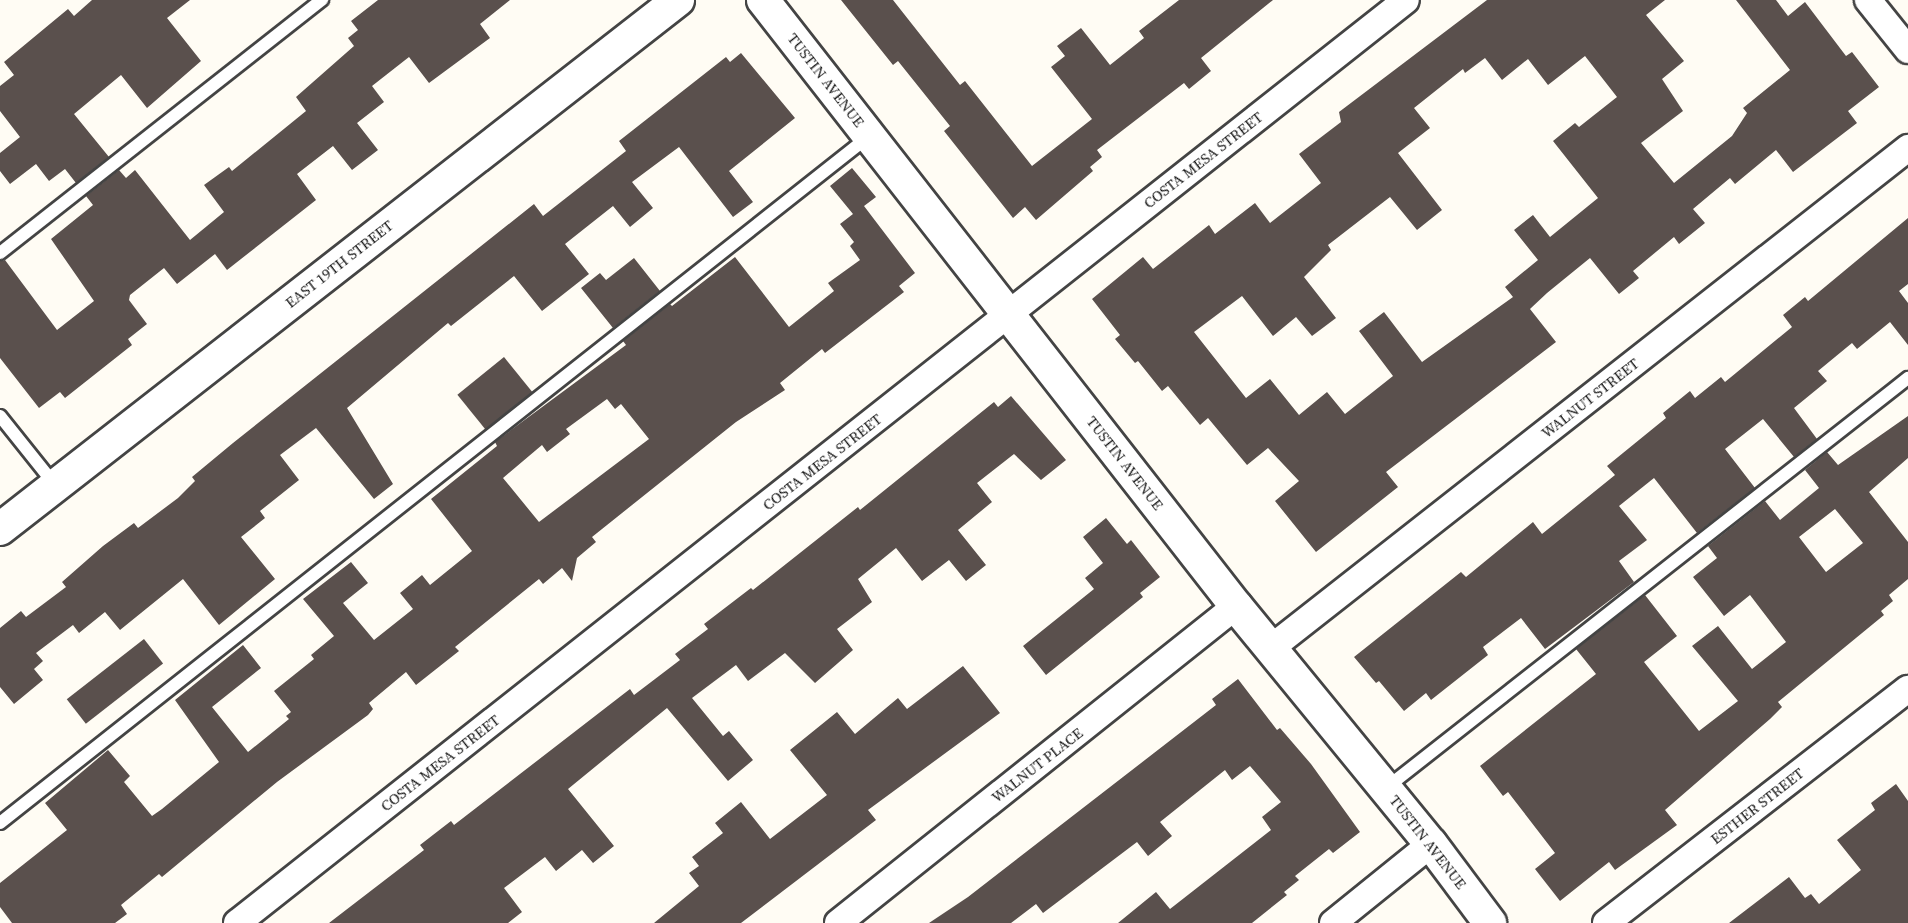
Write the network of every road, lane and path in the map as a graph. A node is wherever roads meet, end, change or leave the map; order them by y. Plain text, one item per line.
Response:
1 (322, 0) edge
2 (678, 0) edge
3 (763, 0) edge
4 (1406, 0) edge
5 (1868, 0) edge
6 (1908, 50) edge
7 (870, 136) junction
8 (1908, 148) edge
9 (0, 253) edge
10 (1009, 314) junction
11 (1908, 378) edge
12 (0, 416) edge
13 (55, 485) junction
14 (0, 529) edge
15 (1236, 606) junction
16 (1271, 648) junction
17 (1908, 688) edge
18 (1386, 788) junction
19 (0, 823) edge
20 (1431, 844) junction
21 (237, 923) edge
22 (838, 923) edge
23 (1333, 923) edge
24 (1490, 923) edge
25 (1606, 923) edge

1 - 9 lane
2 - 13 street, EAST 19TH STREET
3 - 7 street, TUSTIN AVENUE
4 - 10 street, COSTA MESA STREET
5 - 6 street
7 - 10 street, TUSTIN AVENUE
7 - 19 lane
8 - 16 street, WALNUT STREET
10 - 15 street, TUSTIN AVENUE
10 - 21 street, COSTA MESA STREET
11 - 18 lane
12 - 13 lane
13 - 14 street, EAST 19TH STREET
15 - 16 street, TUSTIN AVENUE
15 - 22 street, WALNUT PLACE
16 - 18 street, TUSTIN AVENUE
17 - 25 street, ESTHER STREET
18 - 20 street, TUSTIN AVENUE
20 - 23 street
20 - 24 street, TUSTIN AVENUE

